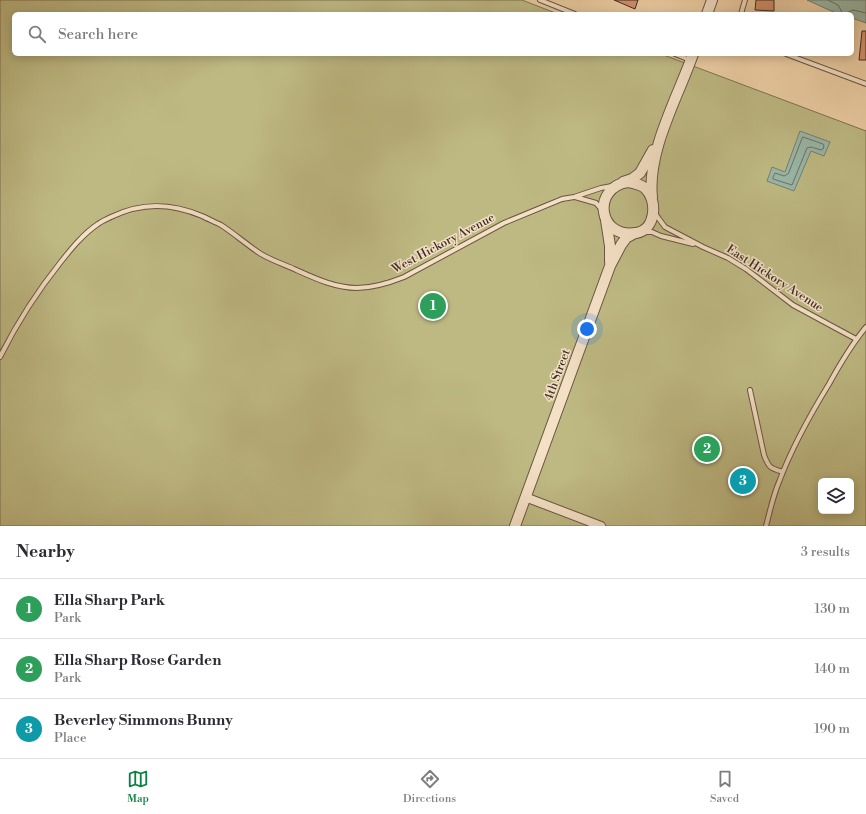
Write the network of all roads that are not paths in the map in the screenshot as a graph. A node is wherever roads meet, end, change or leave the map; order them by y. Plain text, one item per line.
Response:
1 (540, 0) edge
2 (712, 0) edge
3 (745, 0) edge
4 (570, 12) edge
5 (708, 12) edge
6 (742, 12) edge
7 (791, 56) edge
8 (692, 57) edge
9 (866, 84) edge
10 (661, 136) junction
11 (620, 184) junction
12 (574, 197) junction
13 (653, 205) junction
14 (604, 214) junction
15 (637, 233) junction
16 (703, 247) junction
17 (609, 270) junction
18 (866, 327) edge
19 (856, 339) junction
20 (0, 357) edge
21 (750, 390) dead end
22 (783, 472) junction
23 (527, 493) junction
24 (515, 526) edge
25 (601, 526) edge
26 (766, 526) edge

1 - 4 lane
2 - 5 street
3 - 6 lane
7 - 9 lane
8 - 10 street
10 - 11 street
10 - 13 street
11 - 12 lane, West Hickory Avenue
11 - 13 street
11 - 14 street
12 - 14 lane, West Hickory Avenue
12 - 20 lane, West Hickory Avenue
13 - 15 street
13 - 16 lane, East Hickory Avenue
14 - 15 street
14 - 17 street, 4th Street
15 - 16 lane, East Hickory Avenue
15 - 17 street, 4th Street
16 - 19 lane, East Hickory Avenue
17 - 23 street, 4th Street
18 - 19 lane
19 - 22 lane
21 - 22 lane
22 - 26 lane
23 - 24 street, 4th Street
23 - 25 street

